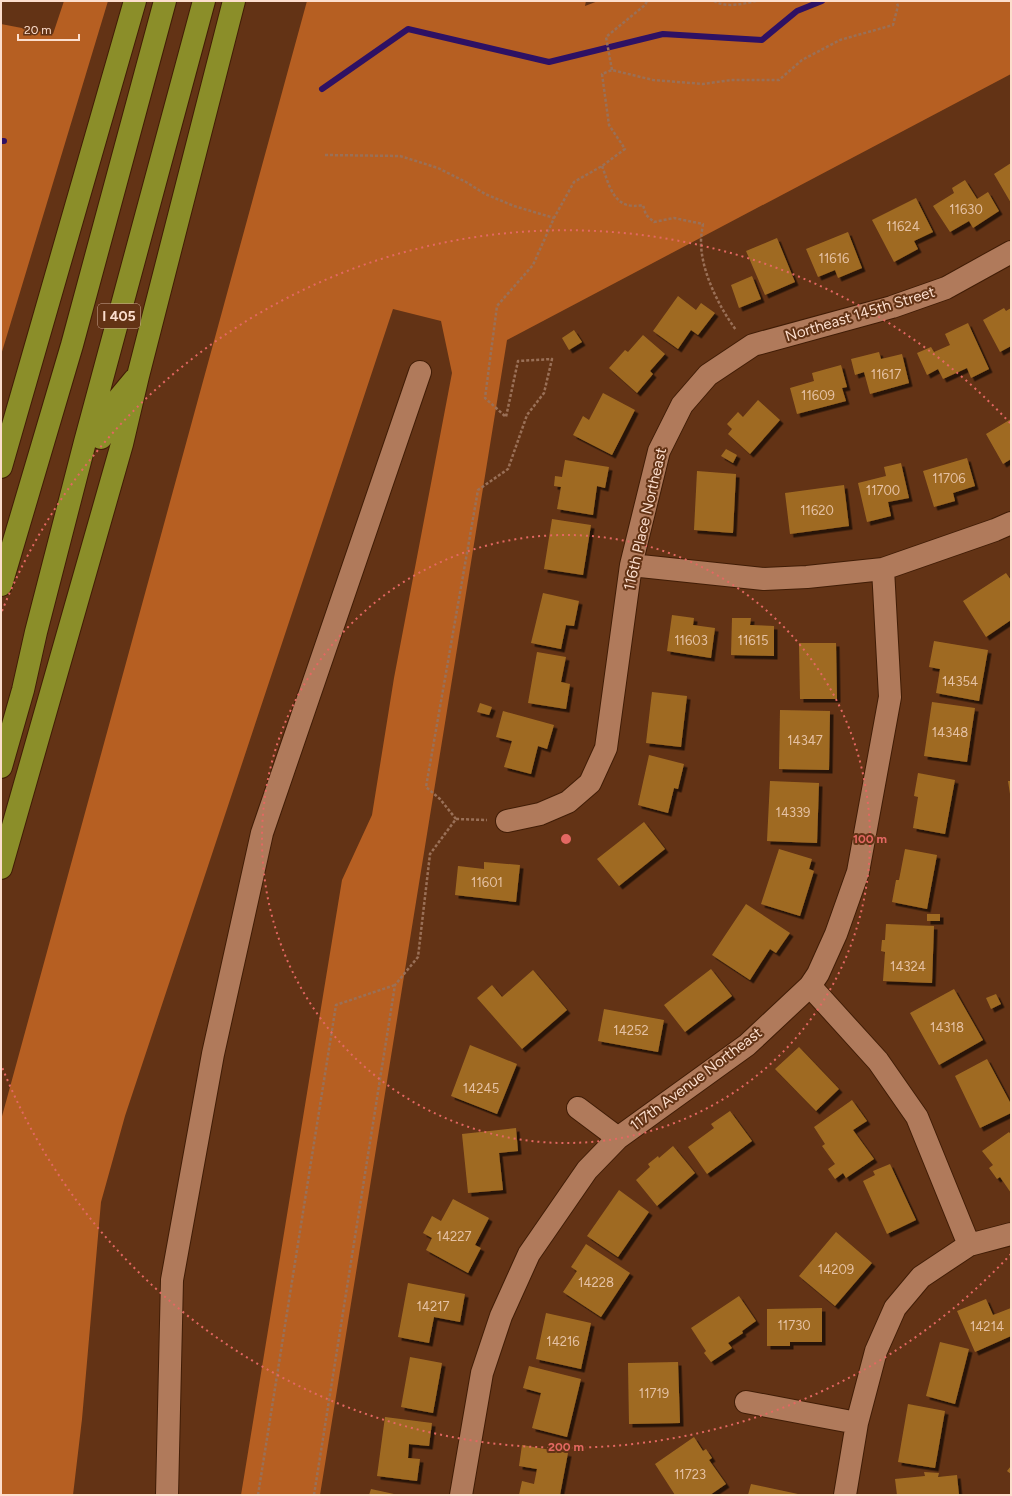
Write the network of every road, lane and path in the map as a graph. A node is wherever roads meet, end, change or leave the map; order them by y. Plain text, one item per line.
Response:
1 (135, 1) edge
2 (165, 1) edge
3 (204, 1) edge
4 (234, 1) edge
5 (647, 1) edge
6 (714, 1) edge
7 (756, 1) edge
8 (896, 1) edge
9 (612, 70) junction
10 (325, 155) dead end
11 (602, 166) junction
12 (554, 218) junction
13 (1011, 252) edge
14 (737, 331) dead end
15 (420, 372) dead end
16 (708, 375) joint
17 (138, 376) junction
18 (1, 467) edge
19 (1011, 523) edge
20 (631, 565) junction
21 (883, 569) junction
22 (1, 585) edge
23 (36, 632) junction
24 (1, 767) edge
25 (456, 819) junction
26 (507, 821) joint
27 (1, 868) edge
28 (395, 985) junction
29 (810, 986) junction
30 (578, 1108) dead end
31 (618, 1138) junction
32 (1011, 1234) edge
33 (969, 1245) junction
34 (746, 1402) dead end
35 (857, 1423) junction
36 (167, 1495) edge
37 (258, 1495) edge
38 (314, 1495) edge
39 (461, 1495) edge
40 (845, 1495) edge

1 - 18 highway
2 - 22 highway, I 405
3 - 23 highway, I 405
4 - 17 highway, I 405
5 - 9 path
6 - 7 path
8 - 9 path
9 - 11 path
10 - 12 path
11 - 12 path
11 - 14 path
12 - 25 path
13 - 16 street, Northeast 145th Street
15 - 36 street
16 - 20 street, 116th Place Northeast
17 - 23 highway, I 405
17 - 27 highway, I 405
19 - 21 street
20 - 21 street
20 - 26 street, 116th Place Northeast
21 - 29 street, 117th Avenue Northeast
23 - 24 highway, I 405
25 - 26 path
25 - 28 path
28 - 37 path
28 - 38 path
29 - 31 street, 117th Avenue Northeast
29 - 33 street
30 - 31 street, 117th Avenue Northeast
31 - 39 street, 117th Avenue Northeast
32 - 33 street
33 - 35 street
34 - 35 street
35 - 40 street

